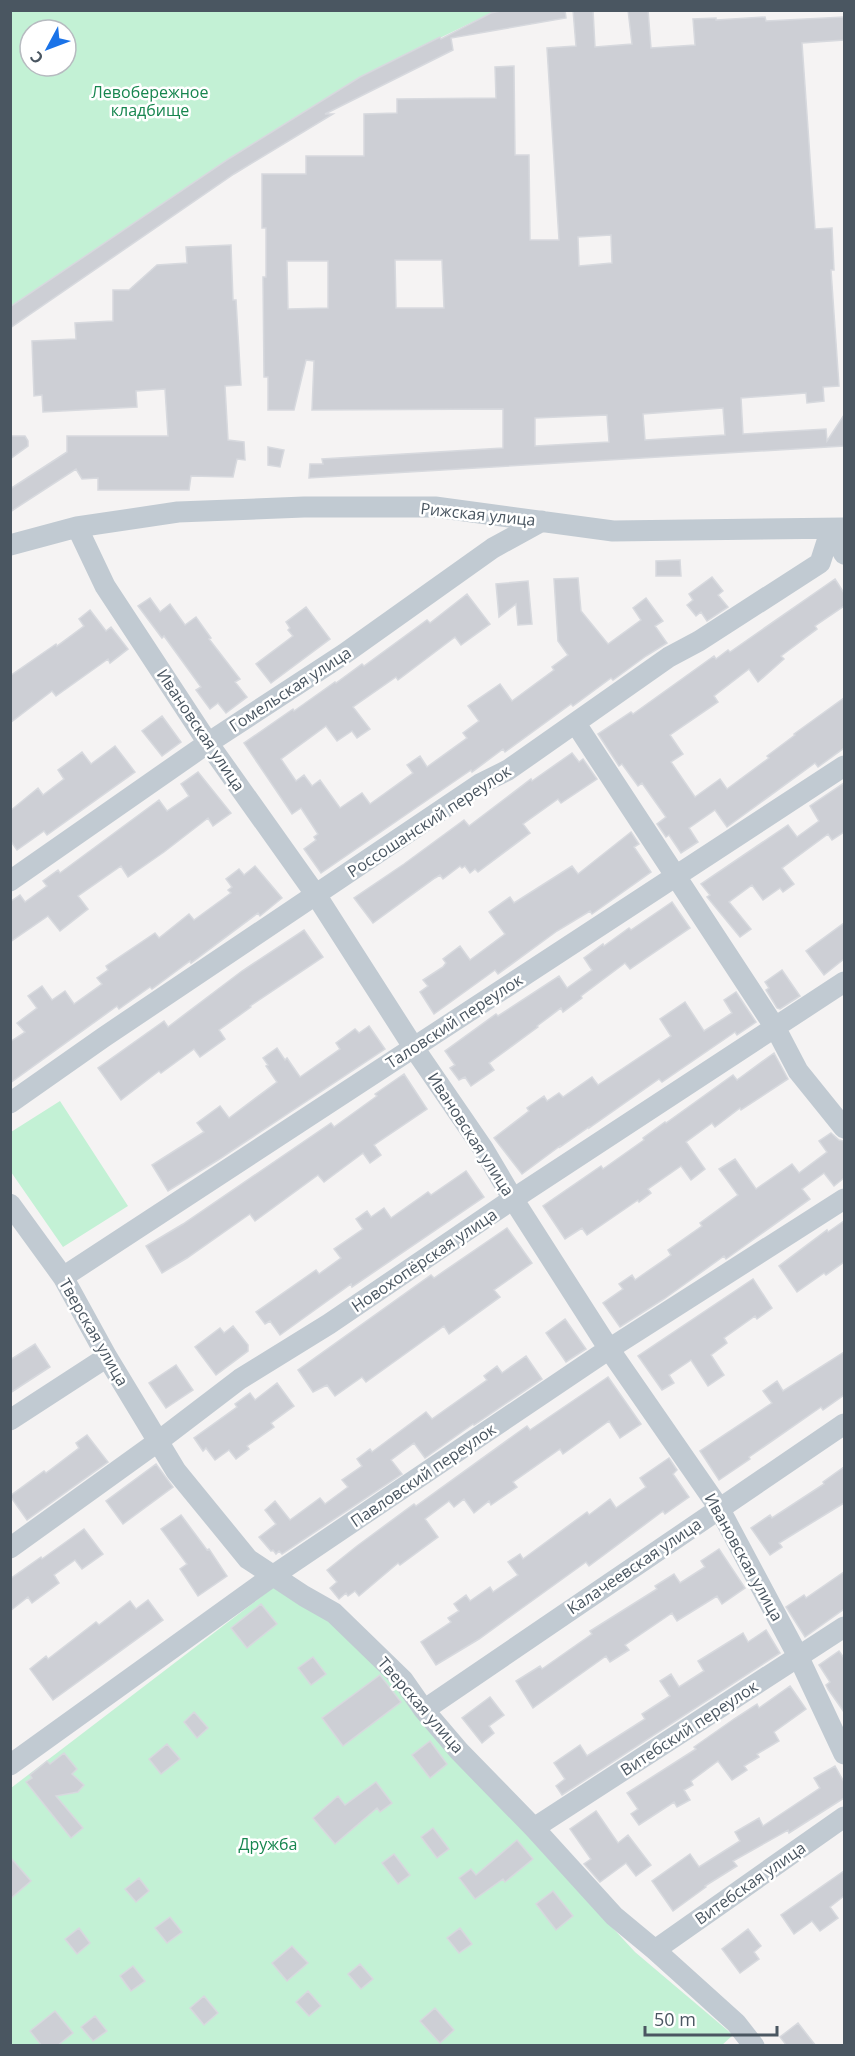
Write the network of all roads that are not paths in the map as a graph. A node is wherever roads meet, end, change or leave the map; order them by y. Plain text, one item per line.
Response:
1 (542, 521) junction
2 (76, 527) junction
3 (838, 529) edge
4 (10, 545) edge
5 (844, 554) edge
6 (576, 724) junction
7 (208, 742) junction
8 (844, 766) edge
9 (675, 877) junction
10 (10, 881) edge
11 (316, 895) junction
12 (844, 982) edge
13 (776, 1029) junction
14 (414, 1048) junction
15 (10, 1103) edge
16 (844, 1128) edge
17 (513, 1199) junction
18 (844, 1199) edge
19 (10, 1204) edge
20 (63, 1277) junction
21 (609, 1349) junction
22 (108, 1357) junction
23 (10, 1420) edge
24 (844, 1425) edge
25 (160, 1440) junction
26 (719, 1508) junction
27 (10, 1548) edge
28 (274, 1575) junction
29 (844, 1627) edge
30 (799, 1658) junction
31 (424, 1710) junction
32 (844, 1754) edge
33 (10, 1765) edge
34 (844, 1817) edge
35 (534, 1828) junction
36 (655, 1950) junction
37 (754, 2046) edge

1 - 2 street, Рижская улица
1 - 3 street, Рижская улица
1 - 7 street, Гомельская улица
2 - 4 street, Рижская улица
2 - 7 street, Ивановская улица
3 - 5 street
3 - 6 street, Россошанский переулок
6 - 9 street
6 - 11 street, Россошанский переулок
7 - 10 street, Гомельская улица
7 - 11 street, Ивановская улица
8 - 9 street, Таловский переулок
9 - 13 street
9 - 14 street, Таловский переулок
11 - 14 street, Ивановская улица
11 - 15 street, Россошанский переулок
12 - 13 street, Новохопёрская улица
13 - 16 street
13 - 17 street, Новохопёрская улица
14 - 17 street, Ивановская улица
14 - 20 street, Таловский переулок
17 - 21 street, Ивановская улица
17 - 25 street, Новохопёрская улица
18 - 21 street, Павловский переулок
19 - 20 street, Тверская улица
20 - 22 street, Тверская улица
21 - 26 street, Ивановская улица
21 - 28 street, Павловский переулок
22 - 23 street
22 - 25 street, Тверская улица
24 - 26 street, Калачеевская улица
25 - 27 street, Новохопёрская улица
25 - 28 street, Тверская улица
26 - 30 street, Ивановская улица
26 - 31 street, Калачеевская улица
28 - 31 street, Тверская улица
28 - 33 street, Павловский переулок
29 - 30 street, Витебский переулок
30 - 32 street, Ивановская улица
30 - 35 street, Витебский переулок
31 - 35 street, Тверская улица
34 - 36 street, Витебская улица
35 - 36 street, Тверская улица
36 - 37 street, Тверская улица

